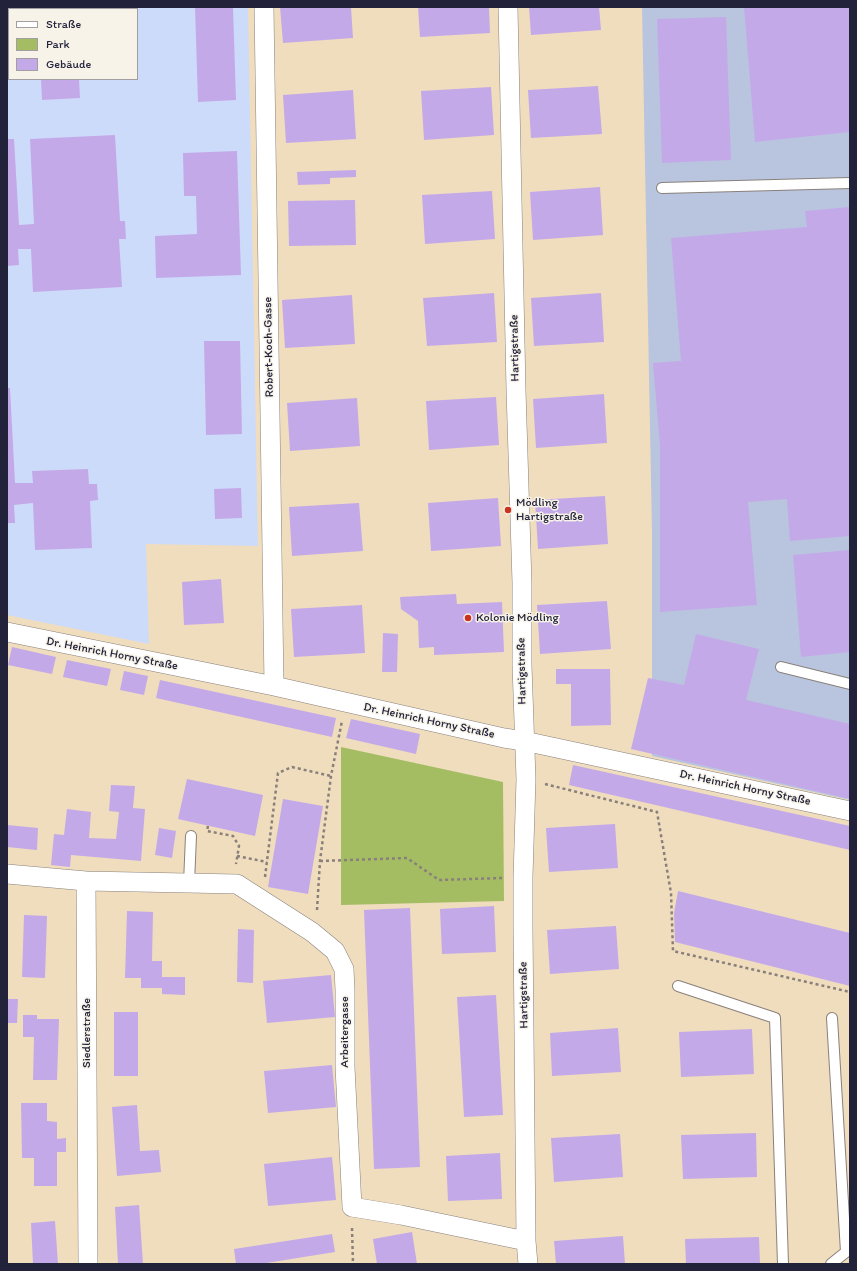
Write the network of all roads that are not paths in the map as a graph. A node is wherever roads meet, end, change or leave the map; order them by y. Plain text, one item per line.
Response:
1 (264, 7) edge
2 (508, 7) edge
3 (850, 183) edge
4 (662, 188) dead end
5 (7, 632) edge
6 (781, 666) dead end
7 (850, 684) edge
8 (274, 686) junction
9 (524, 741) junction
10 (850, 811) edge
11 (191, 836) dead end
12 (7, 874) edge
13 (86, 881) junction
14 (189, 883) junction
15 (678, 986) dead end
16 (832, 1018) dead end
17 (526, 1241) junction
18 (88, 1264) edge
19 (528, 1264) edge
20 (784, 1264) edge
21 (831, 1264) edge

1 - 8 street, Robert-Koch-Gasse
2 - 9 street, Hartigstraße
3 - 4 lane
5 - 8 street, Dr. Heinrich Horny Straße
6 - 7 lane
8 - 9 street, Dr. Heinrich Horny Straße
9 - 10 street, Dr. Heinrich Horny Straße
9 - 17 street, Hartigstraße
11 - 14 lane
12 - 13 street
13 - 14 street, Arbeitergasse
13 - 18 street, Siedlerstraße
14 - 17 street, Arbeitergasse
15 - 20 lane
16 - 21 lane
17 - 19 street, Hartigstraße

